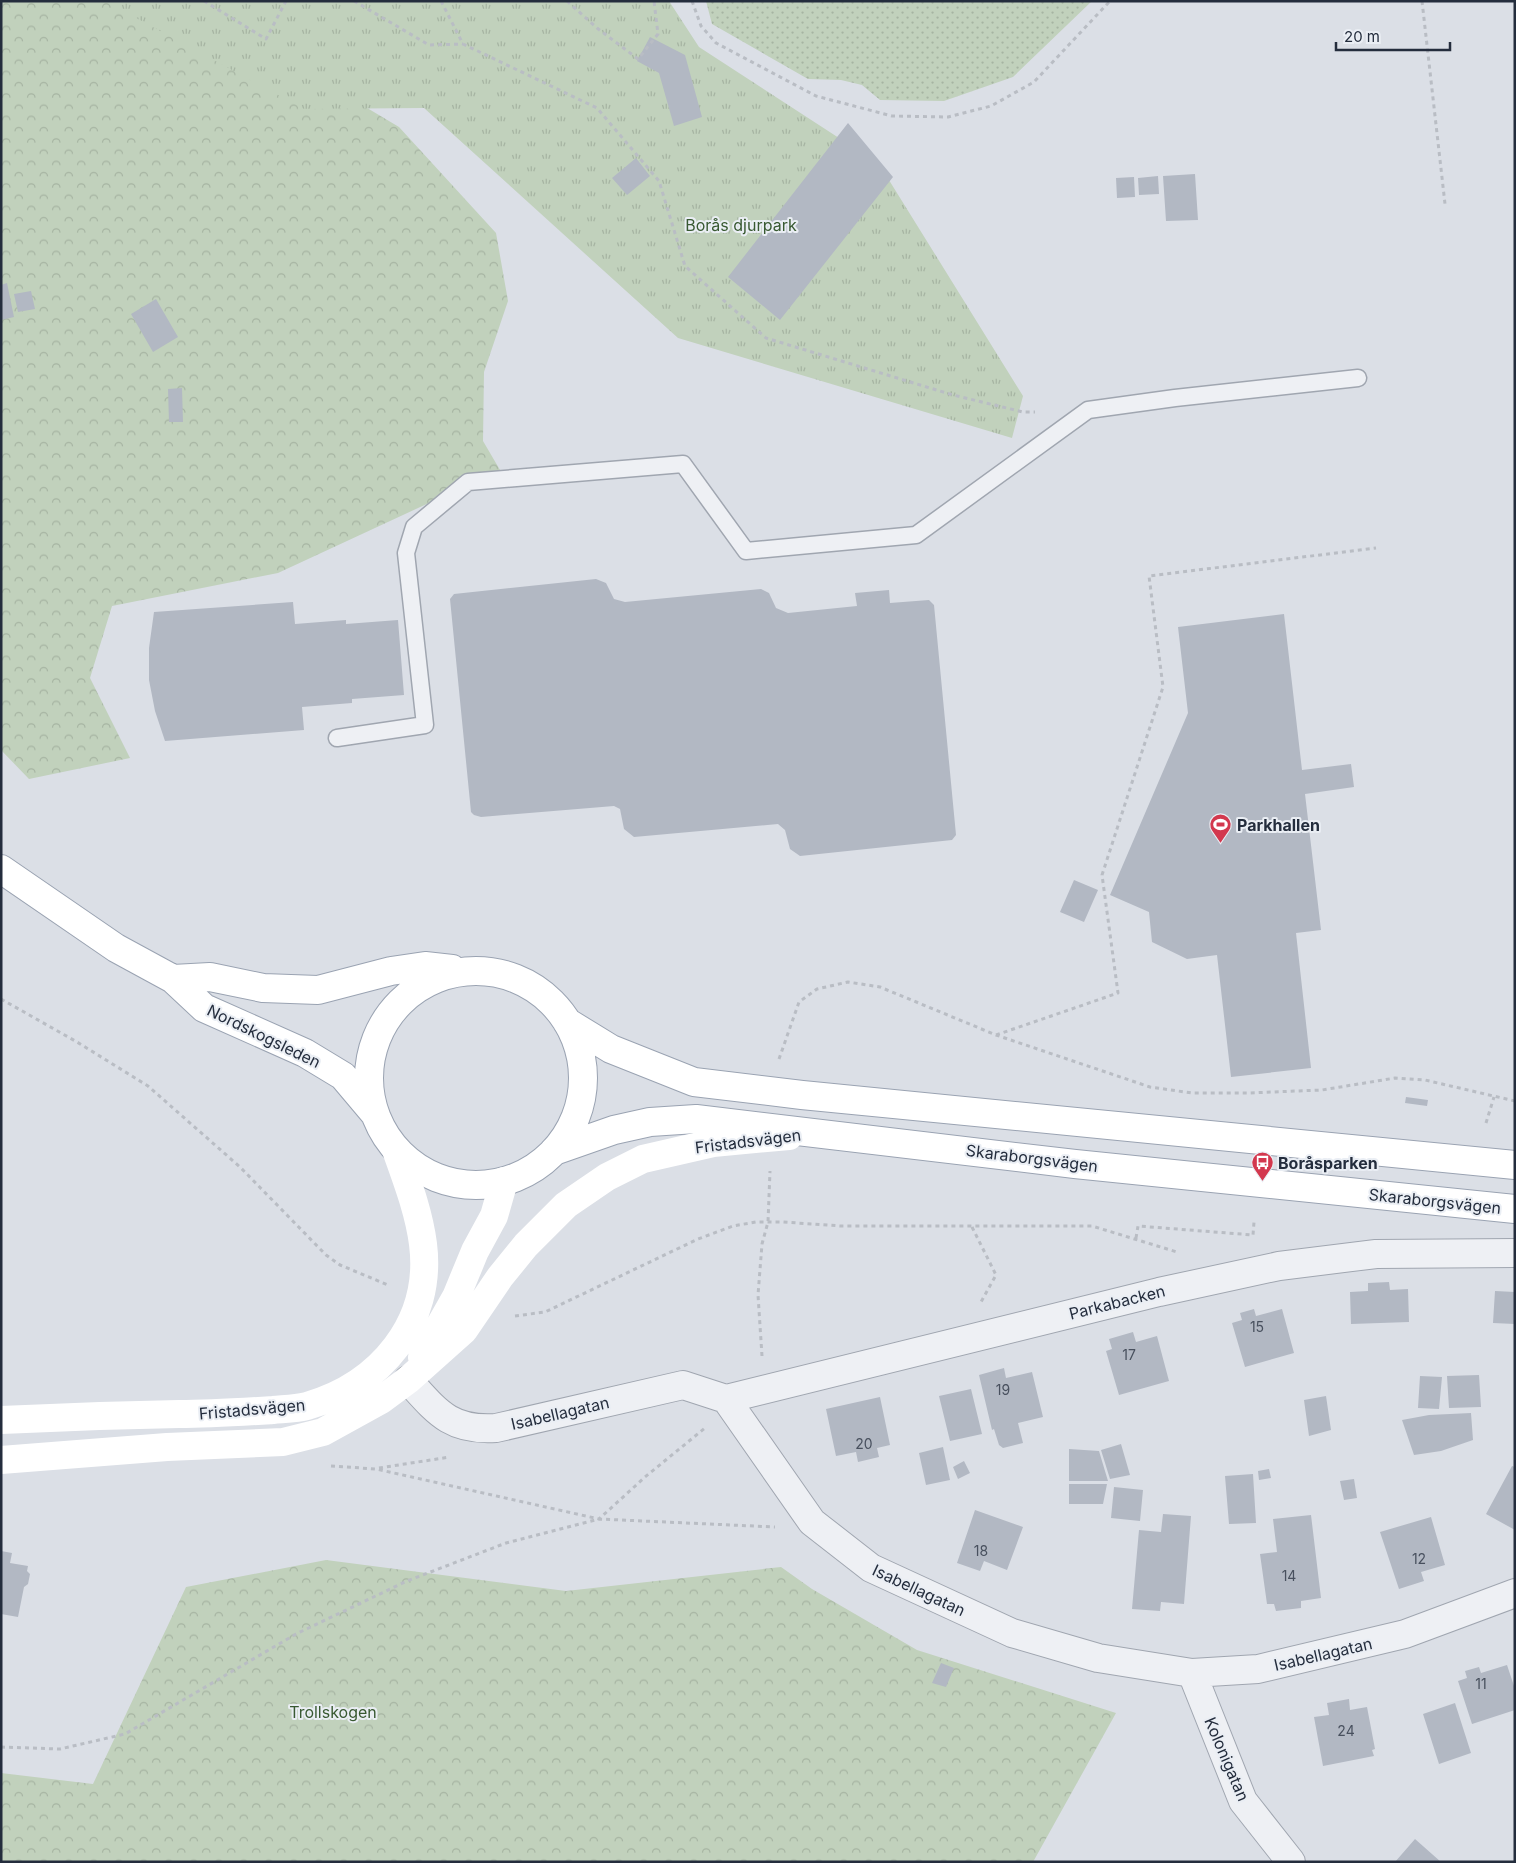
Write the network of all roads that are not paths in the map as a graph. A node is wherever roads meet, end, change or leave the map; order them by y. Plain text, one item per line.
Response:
1 (1358, 378) dead end
2 (337, 738) dead end
3 (1, 868) edge
4 (469, 971) junction
5 (173, 979) junction
6 (567, 1022) junction
7 (375, 1115) junction
8 (822, 1133) junction
9 (396, 1150) junction
10 (554, 1152) junction
11 (1515, 1165) edge
12 (504, 1181) junction
13 (1515, 1209) edge
14 (1515, 1254) edge
15 (408, 1380) junction
16 (726, 1399) junction
17 (1, 1420) edge
18 (1, 1460) edge
19 (1515, 1593) edge
20 (1192, 1673) junction
21 (1291, 1862) edge

1 - 2 lane
3 - 5 main road, Nordskogsleden
4 - 5 main road, Nordskogsleden
4 - 6 main road
4 - 7 main road
5 - 7 main road, Nordskogsleden
6 - 10 main road
6 - 11 main road
7 - 9 main road
8 - 10 main road, Skaraborgsvägen
8 - 13 main road, Skaraborgsvägen
8 - 15 main road, Fristadsvägen
9 - 12 main road
9 - 17 main road, Fristadsvägen
10 - 12 main road
12 - 15 main road, Fristadsvägen
14 - 16 street, Parkabacken
15 - 16 street, Isabellagatan
15 - 18 main road, Fristadsvägen
16 - 20 street, Isabellagatan
19 - 20 street, Isabellagatan
20 - 21 street, Kolonigatan

